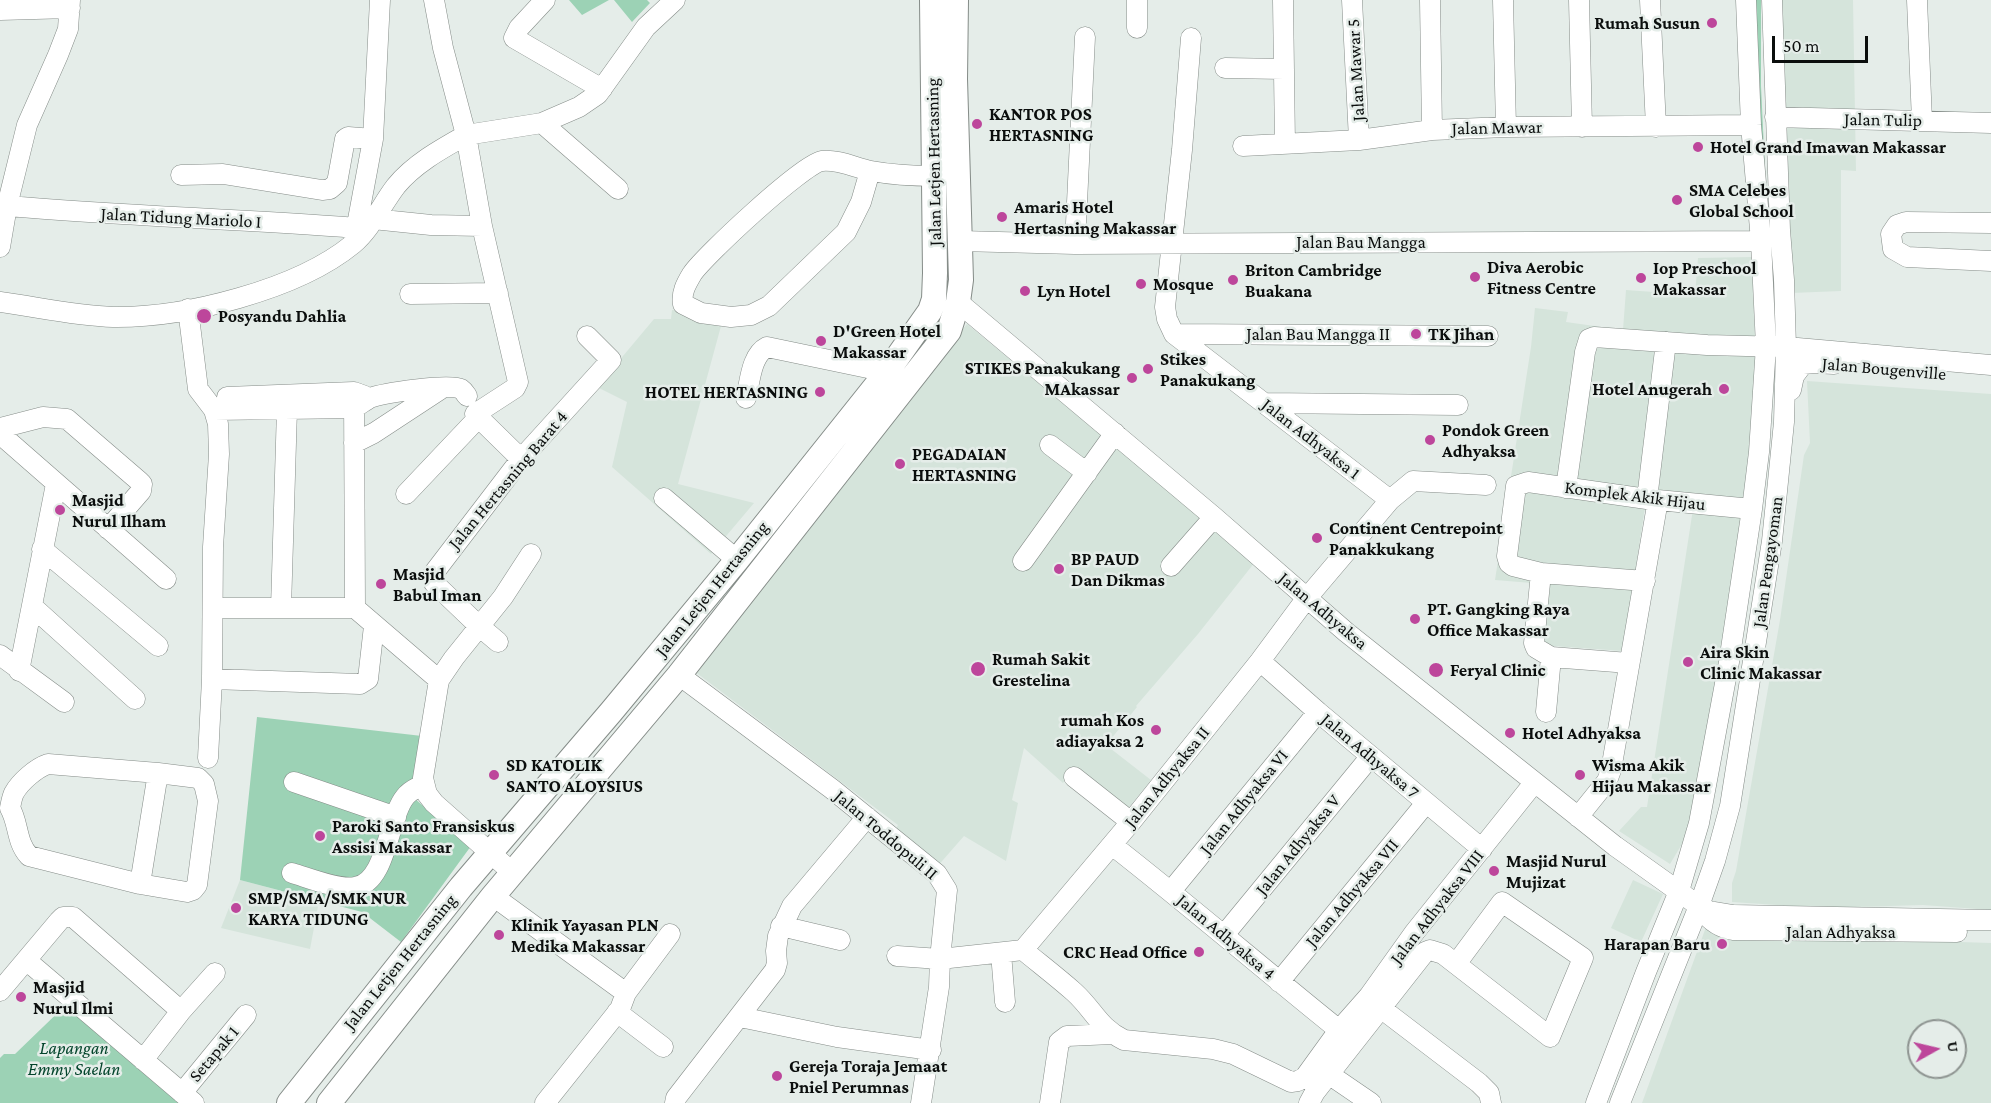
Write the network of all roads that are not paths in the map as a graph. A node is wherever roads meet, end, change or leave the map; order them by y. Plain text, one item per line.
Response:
1 (380, 0) edge
2 (434, 0) edge
3 (545, 0) edge
4 (675, 0) edge
5 (932, 0) edge
6 (956, 0) edge
7 (1137, 0) edge
8 (1283, 0) edge
9 (1352, 0) edge
10 (1430, 0) edge
11 (1503, 0) edge
12 (1580, 0) edge
13 (1650, 0) edge
14 (1746, 0) edge
15 (1772, 0) edge
16 (1917, 0) edge
17 (70, 4) edge
18 (0, 10) edge
19 (1137, 28) dead end
20 (1086, 37) dead end
21 (1191, 38) dead end
22 (1225, 68) dead end
23 (1284, 69) junction
24 (602, 89) junction
25 (1775, 117) junction
26 (1922, 121) junction
27 (542, 123) junction
28 (1991, 123) edge
29 (1751, 125) junction
30 (1582, 126) junction
31 (1506, 127) junction
32 (1656, 127) junction
33 (1432, 130) junction
34 (466, 135) junction
35 (373, 139) junction
36 (1359, 140) junction
37 (1285, 144) junction
38 (1243, 146) dead end
39 (870, 171) junction
40 (182, 175) dead end
41 (935, 176) junction
42 (618, 189) dead end
43 (7, 206) junction
44 (1991, 223) edge
45 (482, 226) junction
46 (361, 230) junction
47 (960, 241) junction
48 (1761, 241) junction
49 (1173, 243) junction
50 (1075, 244) junction
51 (0, 247) edge
52 (1991, 261) edge
53 (498, 293) junction
54 (410, 294) dead end
55 (0, 302) edge
56 (958, 302) junction
57 (188, 309) junction
58 (1174, 334) junction
59 (587, 336) dead end
60 (1488, 336) dead end
61 (1666, 342) junction
62 (1766, 346) junction
63 (1786, 347) junction
64 (1991, 365) edge
65 (887, 372) junction
66 (1991, 379) edge
67 (442, 388) junction
68 (746, 398) dead end
69 (359, 399) junction
70 (1265, 403) junction
71 (210, 404) junction
72 (1458, 405) dead end
73 (287, 409) junction
74 (473, 409) junction
75 (1784, 422) junction
76 (0, 428) edge
77 (1115, 433) junction
78 (0, 434) edge
79 (354, 443) junction
80 (1050, 445) dead end
81 (521, 459) junction
82 (1087, 473) junction
83 (56, 484) junction
84 (1486, 485) dead end
85 (1566, 488) junction
86 (406, 494) dead end
87 (664, 498) dead end
88 (1653, 499) junction
89 (1390, 501) junction
90 (1752, 509) junction
91 (1214, 517) junction
92 (108, 529) junction
93 (42, 549) junction
94 (531, 554) dead end
95 (738, 560) junction
96 (1023, 561) dead end
97 (1171, 566) dead end
98 (1541, 573) junction
99 (166, 579) dead end
100 (1645, 581) junction
101 (1306, 599) junction
102 (33, 607) junction
103 (213, 608) junction
104 (281, 608) junction
105 (355, 608) junction
106 (697, 608) junction
107 (719, 624) junction
108 (374, 626) junction
109 (479, 626) junction
110 (1733, 631) junction
111 (1758, 633) junction
112 (498, 642) dead end
113 (158, 646) dead end
114 (0, 655) edge
115 (1551, 657) junction
116 (1260, 661) junction
117 (1629, 663) junction
118 (19, 671) junction
119 (679, 675) junction
120 (212, 679) junction
121 (439, 680) junction
122 (135, 699) dead end
123 (64, 702) dead end
124 (1318, 712) junction
125 (1546, 712) dead end
126 (1371, 756) junction
127 (208, 758) dead end
128 (158, 773) junction
129 (1074, 777) dead end
130 (294, 782) dead end
131 (1534, 783) junction
132 (424, 784) junction
133 (6, 799) edge
134 (1426, 803) junction
135 (396, 817) junction
136 (867, 817) junction
137 (1578, 817) junction
138 (1131, 822) junction
139 (1112, 845) junction
140 (1482, 849) junction
141 (490, 853) junction
142 (292, 873) dead end
143 (513, 873) junction
144 (140, 884) junction
145 (1171, 891) junction
146 (1679, 891) junction
147 (493, 896) junction
148 (1699, 906) junction
149 (1991, 920) edge
150 (781, 926) junction
151 (1991, 933) edge
152 (670, 934) dead end
153 (1224, 935) junction
154 (840, 940) dead end
155 (1023, 950) junction
156 (1001, 953) junction
157 (897, 956) dead end
158 (940, 959) junction
159 (26, 960) junction
160 (1456, 964) junction
161 (215, 973) dead end
162 (1278, 982) junction
163 (0, 991) edge
164 (626, 993) junction
165 (1005, 1002) dead end
166 (1382, 1009) junction
167 (181, 1011) junction
168 (617, 1012) junction
169 (246, 1016) dead end
170 (740, 1017) junction
171 (1339, 1030) junction
172 (1112, 1034) junction
173 (336, 1043) junction
174 (663, 1047) dead end
175 (931, 1050) junction
176 (143, 1060) junction
177 (361, 1063) junction
178 (1330, 1075) junction
179 (188, 1098) edge
180 (289, 1103) edge
181 (329, 1103) edge
182 (545, 1103) edge
183 (675, 1103) edge
184 (921, 1103) edge
185 (1050, 1103) edge
186 (1309, 1103) edge
187 (1371, 1103) edge
188 (1491, 1103) edge
189 (1596, 1103) edge
190 (1620, 1103) edge

1 - 35 street
2 - 34 street
3 - 24 street
4 - 24 street
5 - 41 main road, Jalan Letjen Hertasning
6 - 47 main road, Jalan Letjen Hertasning
7 - 19 street
8 - 23 street
9 - 36 street, Jalan Mawar 5
10 - 33 street
11 - 31 street
12 - 30 street
13 - 32 street
14 - 29 street, Jalan Pengayoman
15 - 25 street, Jalan Pengayoman
16 - 26 street
17 - 18 street
17 - 43 street
20 - 50 street
21 - 49 street
22 - 23 street
23 - 37 street
24 - 27 street
25 - 26 street, Jalan Tulip
25 - 63 street, Jalan Pengayoman
26 - 28 street, Jalan Tulip
27 - 34 street
27 - 42 street
29 - 32 street, Jalan Mawar
29 - 48 street, Jalan Pengayoman
30 - 31 street, Jalan Mawar
30 - 32 street, Jalan Mawar
31 - 33 street, Jalan Mawar
33 - 36 street, Jalan Mawar
34 - 45 street
34 - 46 street
35 - 40 street
35 - 46 street
36 - 37 street, Jalan Mawar
37 - 38 street, Jalan Mawar
39 - 39 street
39 - 41 street
41 - 65 main road, Jalan Letjen Hertasning
43 - 46 street, Jalan Tidung Mariolo I
43 - 51 street
44 - 52 street
45 - 46 street, Jalan Tidung Mariolo I
45 - 53 street
46 - 57 street
47 - 50 street, Jalan Bau Mangga
47 - 56 main road, Jalan Letjen Hertasning
48 - 49 street, Jalan Bau Mangga
48 - 62 street, Jalan Pengayoman
49 - 50 street, Jalan Bau Mangga
49 - 58 street
53 - 54 street
53 - 74 street
55 - 57 street
56 - 77 street, Jalan Adhyaksa
56 - 107 main road, Jalan Letjen Hertasning
57 - 71 street
58 - 60 street, Jalan Bau Mangga II
58 - 70 street, Jalan Adhyaksa 1
59 - 81 street, Jalan Hertasning Barat 4
61 - 62 street, Jalan Bougenville
61 - 85 street, Jalan Bougenville
61 - 88 street
62 - 63 street, Jalan Bougenville
62 - 90 street, Jalan Pengayoman
63 - 64 street, Jalan Bougenville
63 - 75 street, Jalan Pengayoman
65 - 68 street
65 - 95 main road, Jalan Letjen Hertasning
66 - 75 street, Jalan Bougenville
67 - 69 street
67 - 74 street
67 - 79 street
69 - 71 street
69 - 73 street
69 - 79 street
70 - 72 street
70 - 89 street, Jalan Adhyaksa 1
71 - 73 street
71 - 103 street
73 - 104 street
74 - 81 street
74 - 86 street
75 - 111 street, Jalan Pengayoman
76 - 92 street
77 - 82 street
77 - 91 street, Jalan Adhyaksa
78 - 83 street
79 - 105 street
80 - 82 street
81 - 109 street, Jalan Hertasning Barat 4
82 - 96 street
83 - 92 street
83 - 93 street
84 - 89 street
85 - 88 street, Komplek Akik Hijau
85 - 98 street, Komplek Akik Hijau
87 - 95 street
88 - 90 street, Komplek Akik Hijau
88 - 100 street
89 - 101 street, Jalan Adhyaksa II
90 - 110 street, Jalan Pengayoman
91 - 97 street
91 - 101 street, Jalan Adhyaksa
92 - 99 street
93 - 102 street
93 - 113 street
94 - 109 street
95 - 106 main road, Jalan Letjen Hertasning
98 - 100 street
98 - 115 street
100 - 117 street
101 - 116 street, Jalan Adhyaksa II
101 - 131 street, Jalan Adhyaksa
102 - 118 street
102 - 122 street
103 - 104 street
103 - 120 street
104 - 105 street
105 - 108 street
106 - 107 main road
106 - 141 main road, Jalan Letjen Hertasning
107 - 119 main road, Jalan Letjen Hertasning
108 - 120 street
108 - 121 street
109 - 112 street, Jalan Hertasning Barat 4
109 - 121 street
110 - 111 street
110 - 146 street, Jalan Pengayoman
111 - 148 street, Jalan Pengayoman
114 - 118 street
115 - 117 street
115 - 125 street
116 - 124 street, Jalan Adhyaksa 7
116 - 138 street, Jalan Adhyaksa II
117 - 137 street
118 - 123 street
119 - 136 street, Jalan Toddopuli II
119 - 143 main road, Jalan Letjen Hertasning
120 - 127 street
121 - 132 street
124 - 126 street, Jalan Adhyaksa 7
124 - 145 street, Jalan Adhyaksa VI
126 - 134 street, Jalan Adhyaksa 7
126 - 153 street, Jalan Adhyaksa V
128 - 133 street
128 - 144 street
128 - 144 street
129 - 138 street
130 - 135 street
131 - 137 street, Jalan Adhyaksa
131 - 140 street, Jalan Adhyaksa VIII
132 - 135 street
132 - 141 street
133 - 144 street
134 - 140 street, Jalan Adhyaksa 7
134 - 162 street, Jalan Adhyaksa VII
135 - 142 street
136 - 150 street
136 - 158 street, Jalan Toddopuli II
137 - 146 street, Jalan Adhyaksa
138 - 139 street, Jalan Adhyaksa II
139 - 145 street, Jalan Adhyaksa 4
139 - 155 street, Jalan Adhyaksa II
140 - 171 street, Jalan Adhyaksa VIII
141 - 143 street
141 - 173 main road, Jalan Letjen Hertasning
143 - 147 main road, Jalan Letjen Hertasning
145 - 153 street, Jalan Adhyaksa 4
146 - 148 street, Jalan Adhyaksa
146 - 189 street, Jalan Pengayoman
147 - 164 street
147 - 177 main road, Jalan Letjen Hertasning
148 - 149 street, Jalan Adhyaksa
148 - 151 street, Jalan Adhyaksa
148 - 190 street, Jalan Pengayoman
150 - 154 street
150 - 170 street
152 - 164 street
153 - 162 street, Jalan Adhyaksa 4
155 - 156 street
155 - 172 street
156 - 158 street
156 - 165 street
157 - 158 street
158 - 175 street, Jalan Toddopuli II
159 - 163 street
159 - 167 street
159 - 176 street
160 - 160 street
160 - 166 street
161 - 167 street
162 - 171 street, Jalan Adhyaksa 4
164 - 168 street
166 - 178 street
166 - 188 street
167 - 176 street
168 - 174 street
168 - 182 street
169 - 179 street, Setapak 1
170 - 175 street
170 - 183 street
171 - 172 street
172 - 185 street
173 - 177 main road
173 - 180 main road, Jalan Letjen Hertasning
175 - 184 street, Jalan Toddopuli II
176 - 179 street
177 - 181 main road, Jalan Letjen Hertasning
178 - 186 street
178 - 187 street

